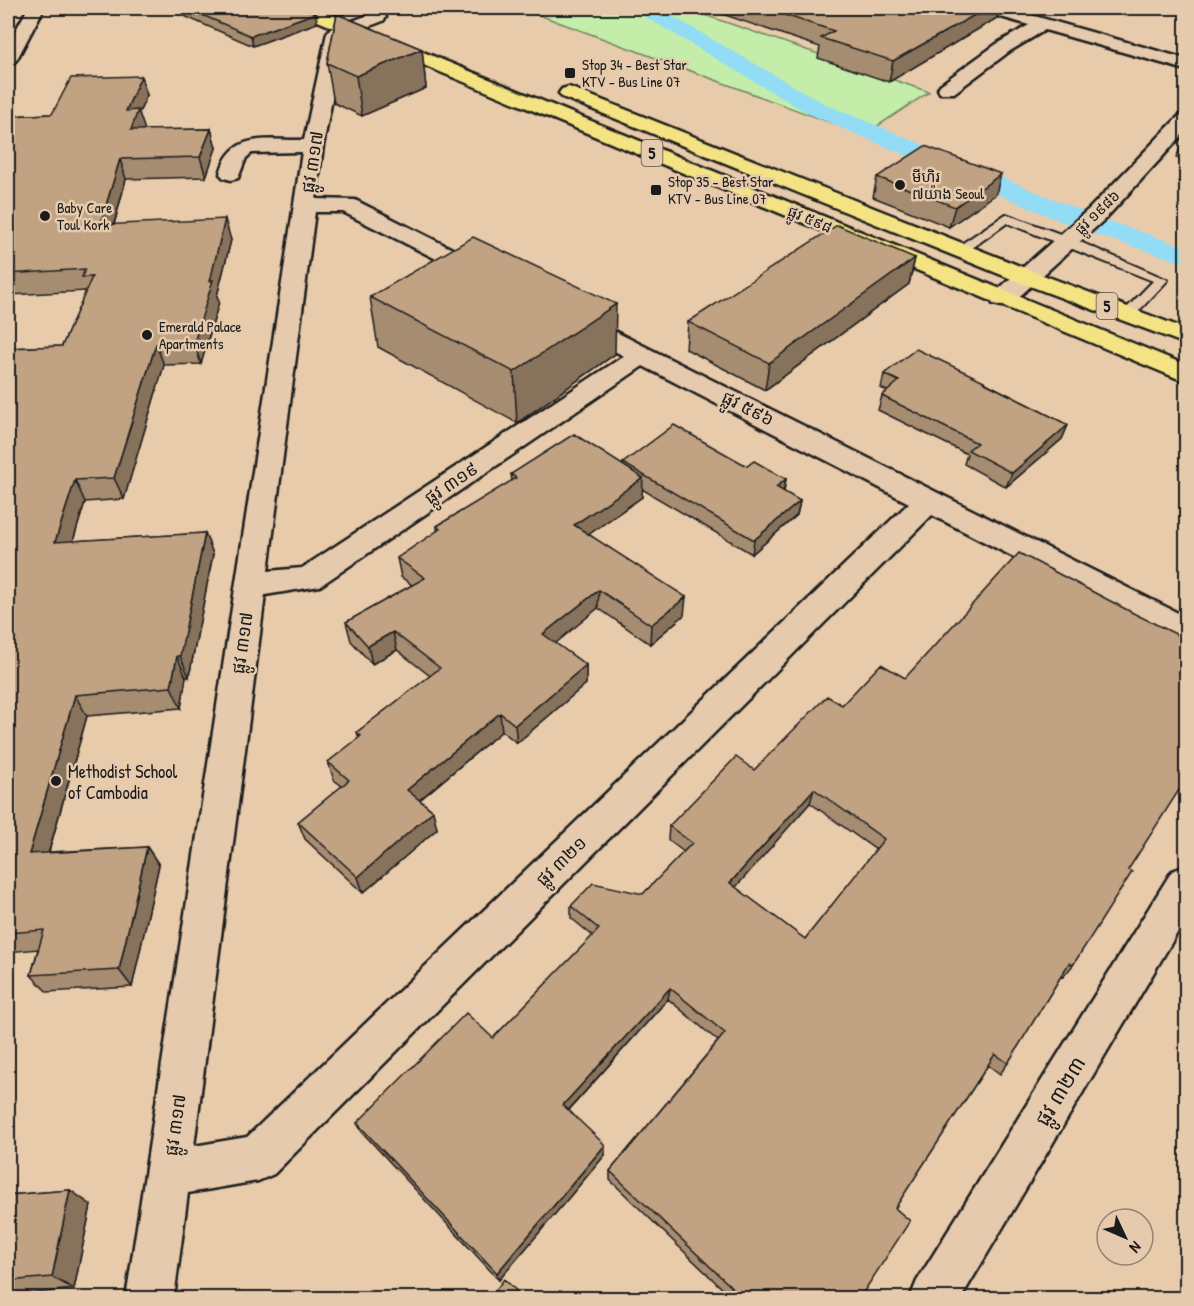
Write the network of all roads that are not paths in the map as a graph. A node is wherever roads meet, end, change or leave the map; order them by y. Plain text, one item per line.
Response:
1 (36, 8) edge
2 (302, 8) edge
3 (989, 8) edge
4 (370, 19) edge
5 (1044, 23) junction
6 (8, 59) edge
7 (1186, 65) edge
8 (555, 88) dead end
9 (947, 89) dead end
10 (1184, 125) edge
11 (313, 146) junction
12 (231, 174) dead end
13 (789, 182) junction
14 (760, 198) junction
15 (304, 206) junction
16 (1070, 239) junction
17 (961, 250) junction
18 (1027, 277) junction
19 (505, 285) edge
20 (1002, 299) junction
21 (558, 312) edge
22 (1128, 314) junction
23 (1186, 337) edge
24 (642, 354) junction
25 (1186, 374) edge
26 (929, 501) junction
27 (250, 585) junction
28 (1186, 631) edge
29 (1186, 883) edge
30 (168, 1173) junction
31 (150, 1299) edge
32 (934, 1299) edge

1 - 6 street
2 - 4 main road, ផ្លូវ ៥៩៨ / 5
3 - 5 street
4 - 11 street, ផ្លូវ ៣១៧
4 - 14 main road, ផ្លូវ ៥៩៨ / 5
5 - 7 street
5 - 9 street
8 - 13 main road, ផ្លូវ ៥៩៨ / 5
10 - 16 street, ផ្លូវ ១៩៨៦
11 - 12 street
11 - 15 street, ផ្លូវ ៣១៧
13 - 14 main road
13 - 17 main road, ផ្លូវ ៥៩៨ / 5
14 - 20 main road, ផ្លូវ ៥៩៨ / 5
15 - 19 street
15 - 27 street, ផ្លូវ ៣១៧
16 - 17 lane
16 - 18 street, ផ្លូវ ១៩៨៦
16 - 22 lane
17 - 18 main road, ផ្លូវ ៥៩៨ / 5
18 - 20 street, ផ្លូវ ១៩៨៦
18 - 22 main road, ផ្លូវ ៥៩៨ / 5
20 - 25 main road, ផ្លូវ ៥៩៨ / 5
21 - 24 street, ផ្លូវ ៥៩៦
22 - 23 main road, ផ្លូវ ៥៩៨ / 5
24 - 26 street, ផ្លូវ ៥៩៦
24 - 27 street, ផ្លូវ ៣១៩
26 - 28 street, ផ្លូវ ៥៩៦
26 - 30 street, ផ្លូវ ៣២១
27 - 30 street, ផ្លូវ ៣១៧
29 - 32 street, ផ្លូវ ៣២៣
30 - 31 street, ផ្លូវ ៣១៧

